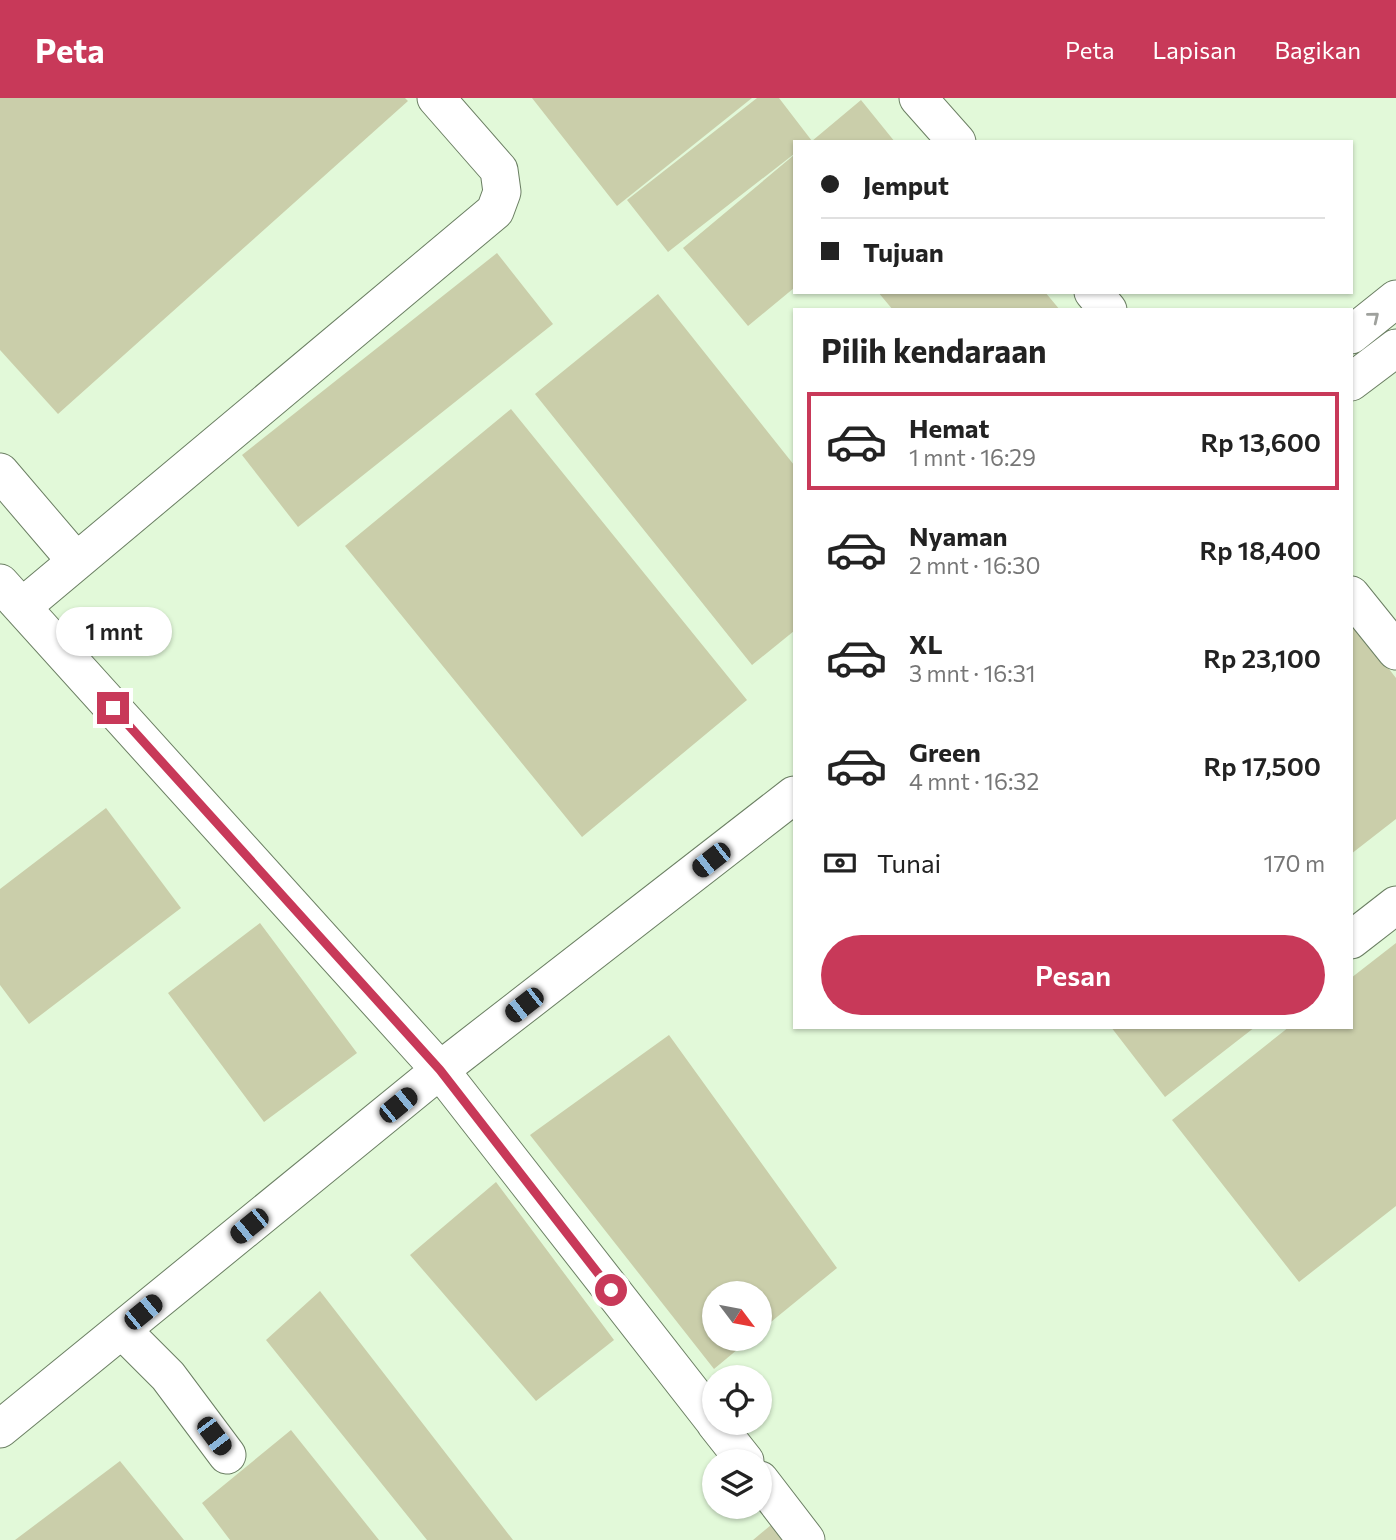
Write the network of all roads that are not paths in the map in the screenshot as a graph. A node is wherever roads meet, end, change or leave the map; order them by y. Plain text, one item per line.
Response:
1 (436, 98) edge
2 (918, 98) edge
3 (955, 140) edge
4 (1095, 294) edge
5 (1396, 299) edge
6 (1106, 308) edge
7 (1353, 333) edge
8 (1396, 348) edge
9 (1353, 380) edge
10 (0, 472) edge
11 (76, 561) junction
12 (11, 595) edge
13 (1353, 597) edge
14 (1396, 651) edge
15 (793, 796) edge
16 (1396, 905) edge
17 (1353, 938) edge
18 (440, 1070) junction
19 (122, 1330) junction
20 (702, 1405) edge
21 (0, 1430) edge
22 (725, 1435) edge
23 (736, 1449) edge
24 (227, 1455) dead end
25 (772, 1496) edge
26 (806, 1540) edge

1 - 11 street
2 - 3 street
4 - 6 street
7 -> 5 street
8 - 9 street
10 - 11 street
11 - 12 street
12 - 18 street
13 - 14 street
15 - 18 street
16 - 17 street
18 - 19 street
18 - 20 street
19 - 21 street
19 - 24 street
22 - 23 street
25 - 26 street

